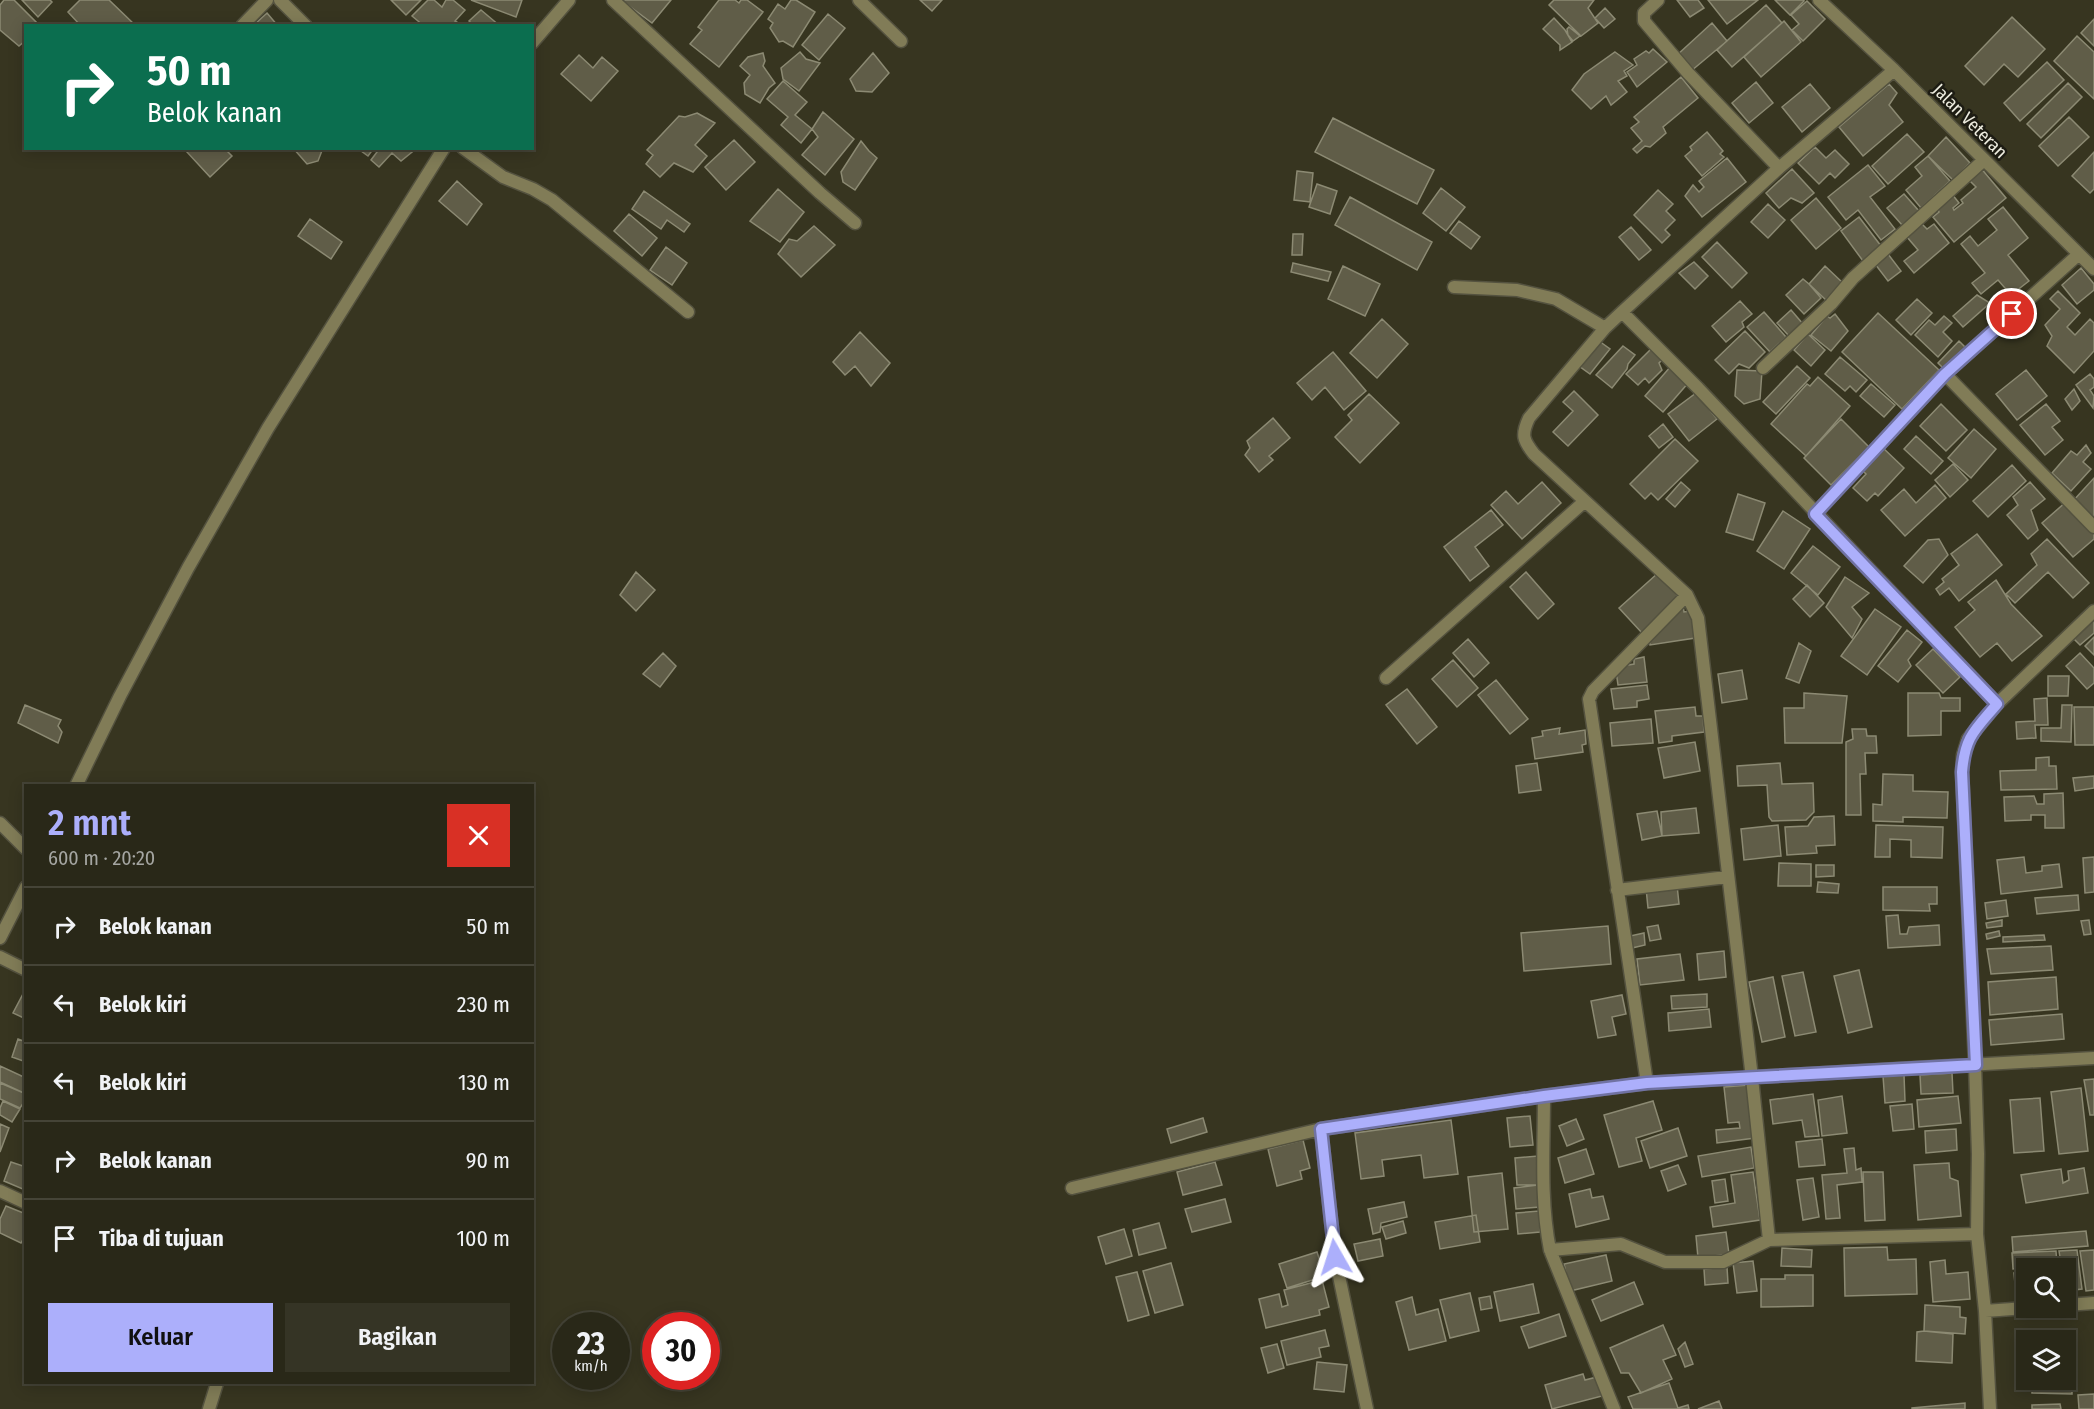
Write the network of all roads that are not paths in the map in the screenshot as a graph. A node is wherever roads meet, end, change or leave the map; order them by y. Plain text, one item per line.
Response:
1 (267, 0) edge
2 (280, 0) edge
3 (569, 0) edge
4 (613, 0) edge
5 (859, 0) edge
6 (1658, 0) edge
7 (1819, 0) edge
8 (244, 24) edge
9 (304, 24) edge
10 (901, 41) dead end
11 (534, 42) edge
12 (1894, 70) junction
13 (443, 150) edge
14 (466, 150) edge
15 (1984, 160) junction
16 (1779, 168) junction
17 (855, 223) dead end
18 (2079, 254) junction
19 (2094, 269) edge
20 (1454, 287) dead end
21 (688, 312) dead end
22 (1622, 312) junction
23 (1605, 328) junction
24 (1762, 368) dead end
25 (1945, 374) junction
26 (1586, 501) junction
27 (1815, 514) junction
28 (2094, 527) edge
29 (1687, 595) junction
30 (2094, 611) edge
31 (1386, 678) dead end
32 (1997, 704) junction
33 (77, 784) edge
34 (0, 823) edge
35 (24, 847) edge
36 (1727, 877) junction
37 (1617, 890) junction
38 (24, 891) edge
39 (0, 938) edge
40 (0, 957) edge
41 (24, 969) edge
42 (2094, 1058) edge
43 (1976, 1065) junction
44 (1752, 1078) junction
45 (1647, 1083) junction
46 (1544, 1096) junction
47 (1321, 1129) junction
48 (1072, 1188) dead end
49 (0, 1191) edge
50 (24, 1202) edge
51 (1977, 1234) junction
52 (1769, 1240) junction
53 (1550, 1250) junction
54 (2094, 1303) edge
55 (2076, 1304) edge
56 (2016, 1309) edge
57 (1985, 1311) junction
58 (217, 1384) edge
59 (209, 1409) edge
60 (1367, 1409) edge
61 (1614, 1409) edge
62 (1990, 1409) edge

1 - 8 street
2 - 9 street
3 - 11 street
4 - 17 street
5 - 10 street
6 - 16 street
7 - 12 street, Jalan Veteran
12 - 15 street, Jalan Veteran
12 - 16 street
13 - 33 street
14 - 21 street
15 - 18 street, Jalan Veteran
15 - 24 street
16 - 22 street
18 - 19 street, Jalan Veteran
18 - 25 street
20 - 23 street
22 - 23 street
22 - 27 street
23 - 26 street
25 - 27 street
25 - 28 street
26 - 29 street
26 - 31 street
27 - 32 street
29 - 36 street
29 - 37 street
30 - 32 street
32 - 43 street
34 - 35 street
36 - 37 street
36 - 44 street
37 - 45 street
38 - 39 street
40 - 41 street
42 - 43 street
43 - 44 street
43 - 51 street
44 - 45 street
44 - 52 street
45 - 46 street
46 - 47 street
46 - 53 street
47 - 48 street
47 - 60 street
49 - 50 street
51 - 52 street
51 - 57 street
52 - 53 street
53 - 61 street
54 - 55 street
56 - 57 street
57 - 62 street
58 - 59 street

